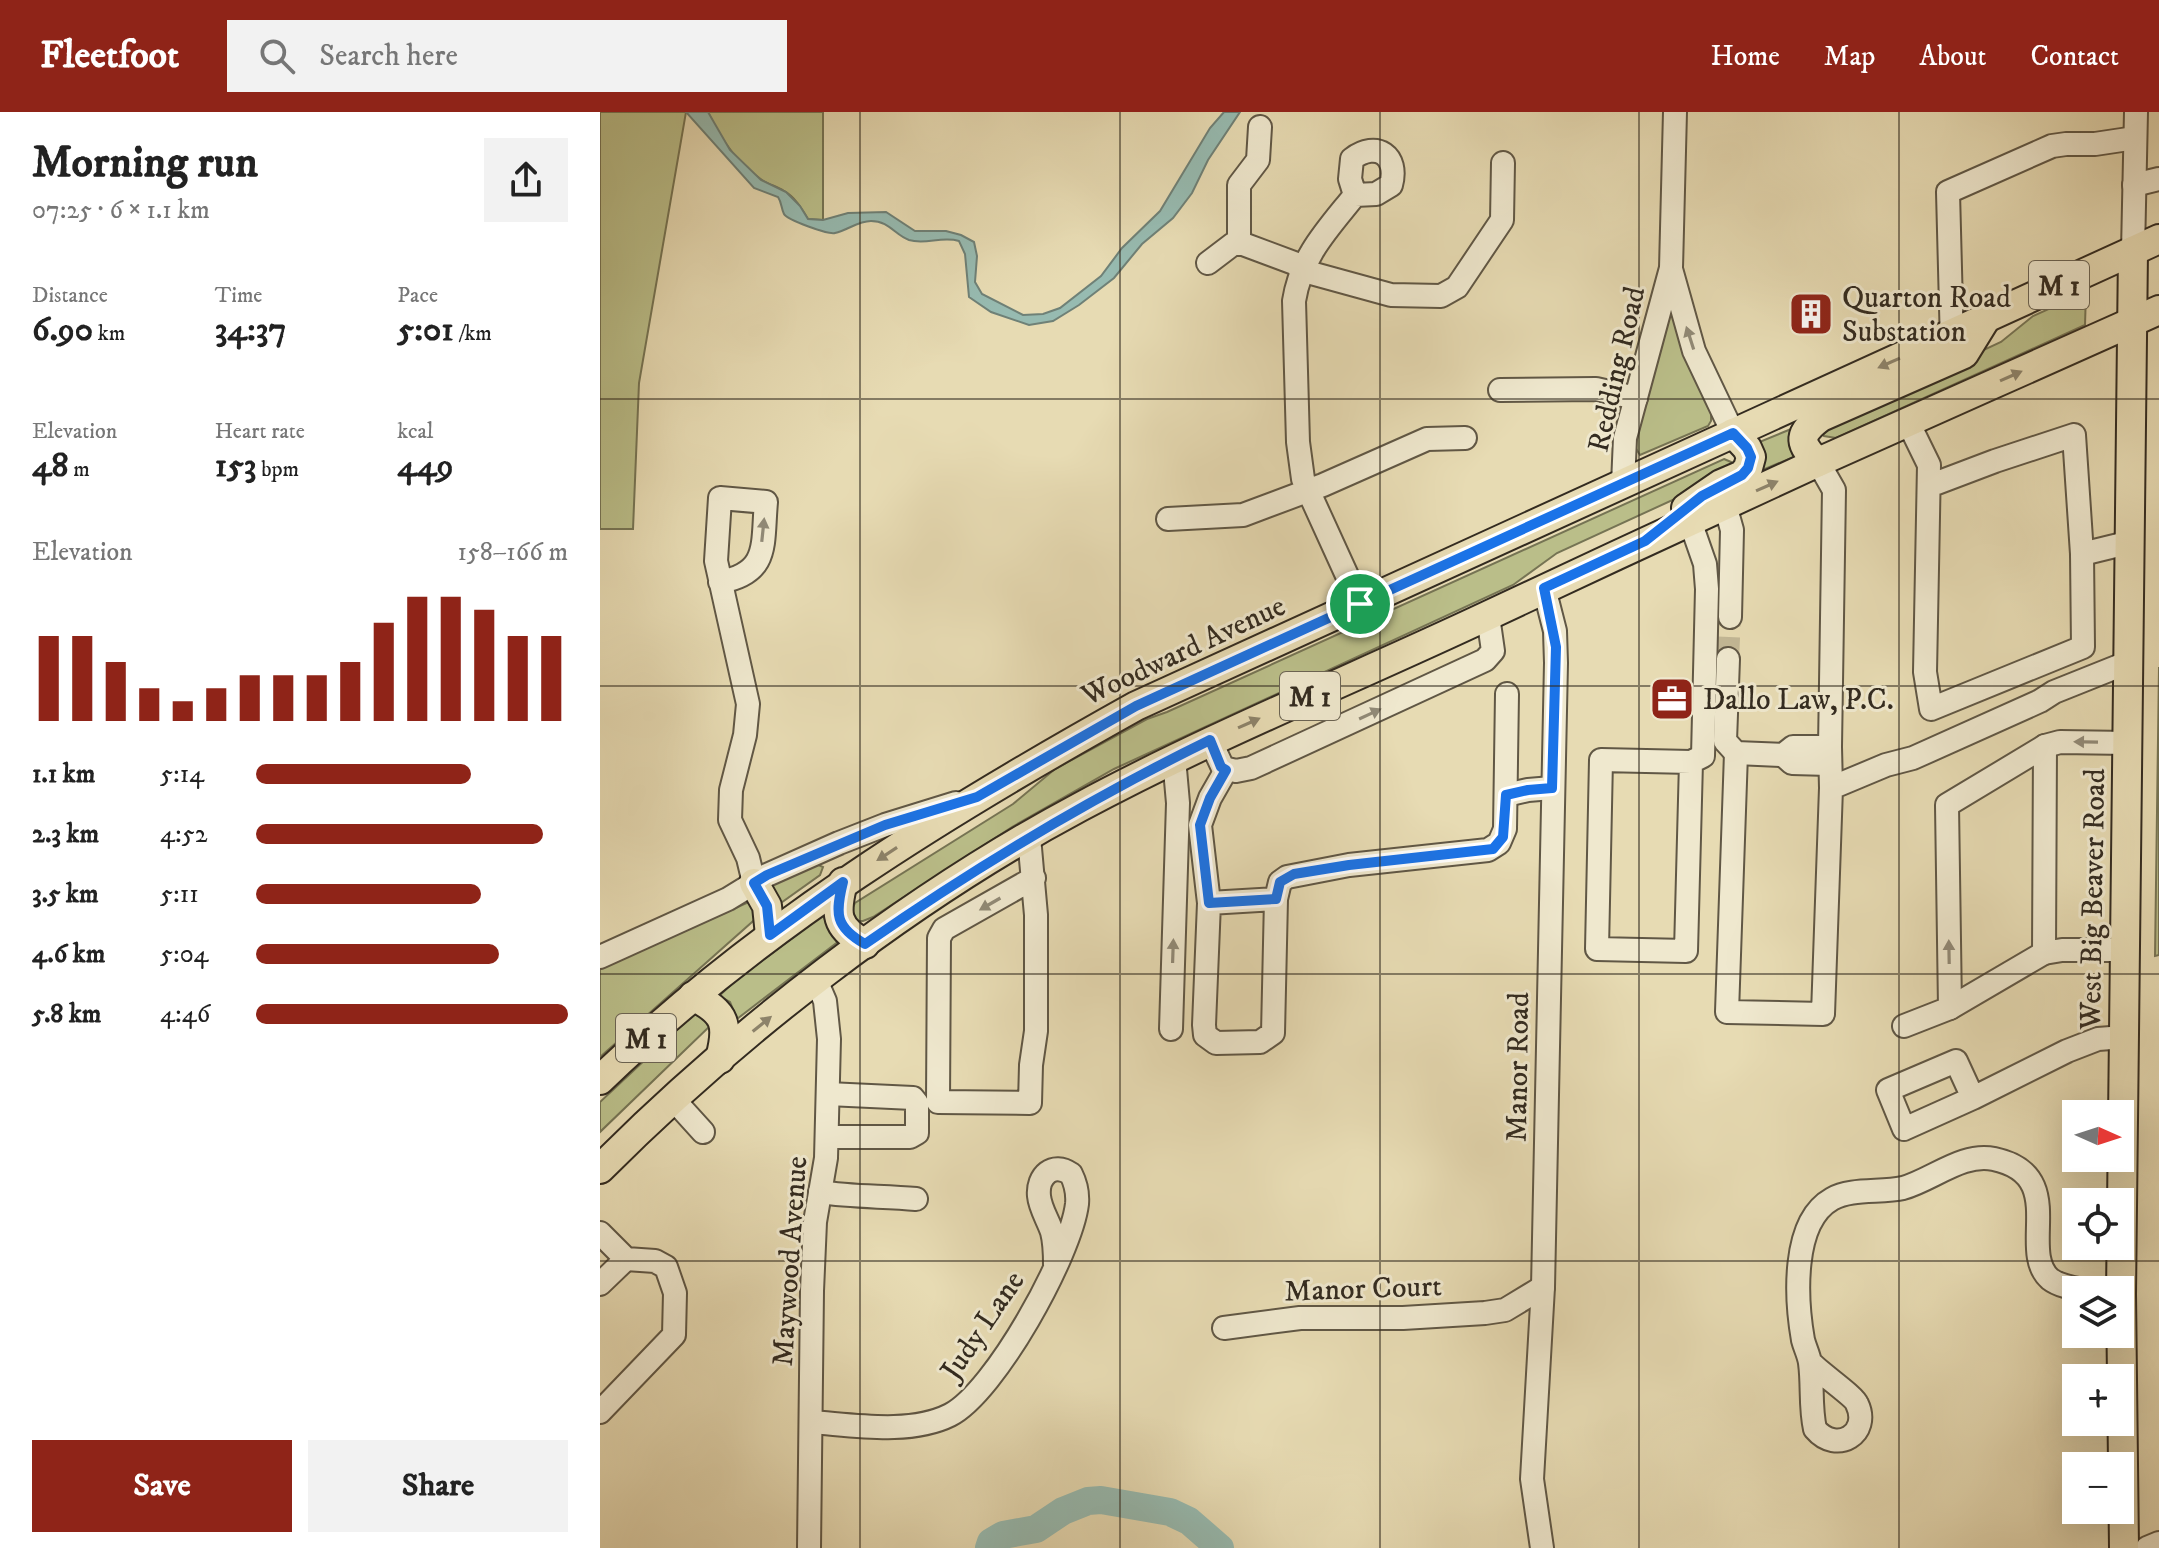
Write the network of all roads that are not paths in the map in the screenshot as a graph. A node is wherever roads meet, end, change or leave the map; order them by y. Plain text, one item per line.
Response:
1 (1675, 112) edge
2 (2136, 112) edge
3 (1260, 127) dead end
4 (2135, 138) junction
5 (1503, 163) dead end
6 (2159, 179) edge
7 (2134, 185) junction
8 (1355, 195) dead end
9 (1239, 244) junction
10 (2146, 245) edge
11 (1208, 263) dead end
12 (1301, 268) junction
13 (1671, 268) junction
14 (2146, 316) edge
15 (1952, 347) junction
16 (1500, 390) dead end
17 (1636, 398) junction
18 (1908, 422) junction
19 (1733, 433) junction
20 (1465, 438) dead end
21 (1818, 462) junction
22 (1623, 484) junction
23 (1929, 486) junction
24 (1307, 491) junction
25 (1725, 505) junction
26 (1168, 519) dead end
27 (1690, 521) junction
28 (1645, 541) junction
29 (2131, 542) junction
30 (2082, 554) junction
31 (720, 582) dead end
32 (1544, 588) junction
33 (1360, 604) junction
34 (1488, 616) junction
35 (1730, 617) tunnel mouth
36 (1728, 659) tunnel mouth
37 (2129, 662) junction
38 (2044, 664) junction
39 (2054, 692) junction
40 (1507, 694) dead end
41 (1210, 740) junction
42 (2128, 743) junction
43 (2045, 746) junction
44 (1736, 753) junction
45 (1830, 755) junction
46 (1174, 758) junction
47 (1691, 762) junction
48 (1226, 770) junction
49 (1552, 788) junction
50 (1831, 788) junction
51 (1506, 795) junction
52 (977, 797) junction
53 (1029, 837) junction
54 (1034, 878) junction
55 (843, 882) junction
56 (754, 883) junction
57 (1276, 899) junction
58 (924, 903) junction
59 (1209, 903) junction
60 (944, 929) junction
61 (770, 935) junction
62 (865, 944) junction
63 (2125, 950) junction
64 (2044, 953) junction
65 (600, 957) edge
66 (816, 980) junction
67 (693, 996) junction
68 (1950, 1008) junction
69 (1904, 1026) dead end
70 (1171, 1029) dead end
71 (2124, 1037) junction
72 (720, 1059) junction
73 (600, 1080) edge
74 (828, 1094) junction
75 (1973, 1098) dead end
76 (674, 1100) junction
77 (703, 1132) dead end
78 (827, 1137) junction
79 (600, 1169) edge
80 (820, 1192) junction
81 (916, 1199) dead end
82 (600, 1233) edge
83 (626, 1259) junction
84 (1055, 1265) dead end
85 (2120, 1276) edge
86 (600, 1284) edge
87 (2062, 1285) edge
88 (1543, 1287) junction
89 (1505, 1310) junction
90 (1224, 1328) dead end
91 (1540, 1336) junction
92 (2121, 1348) edge
93 (1810, 1362) dead end
94 (600, 1412) edge
95 (811, 1422) junction
96 (2159, 1543) edge
97 (809, 1548) edge
98 (1542, 1548) edge
99 (2124, 1548) edge
100 (2147, 1548) edge

1 - 13 street, Redding Road
2 - 4 street
3 - 9 street
4 - 7 street
4 - 15 street
5 - 12 street
6 - 7 street
7 - 10 street
8 - 12 street
9 - 11 street
9 - 12 street
10 - 14 main road, West Big Beaver Road
10 - 15 main road, M 1
12 - 24 street
13 - 17 street, Redding Road
19 -> 13 street, Redding Road
18 -> 14 main road, M 1
14 - 29 main road, West Big Beaver Road
15 -> 19 main road, Woodward Avenue / M 1
15 - 21 main road
16 - 17 street
17 - 22 street, Redding Road
18 - 21 main road, M 1
18 - 23 street
19 - 22 main road, Woodward Avenue / M 1
19 - 28 main road
20 - 24 street
25 -> 21 main road, M 1
21 - 45 street
22 - 33 main road, Woodward Avenue / M 1
23 - 30 street
23 - 38 street
24 - 26 street
24 - 33 street
25 - 27 main road, M 1
25 - 35 street
27 - 28 main road, M 1
27 - 47 street
28 - 32 main road, M 1
29 - 30 street
29 - 37 main road, West Big Beaver Road
30 - 38 street
31 - 56 street
32 - 34 main road, M 1
32 - 49 street, Manor Road
33 - 52 main road, Woodward Avenue / M 1
41 -> 34 main road, M 1
48 -> 34 street
36 - 44 street
37 - 39 street
37 - 42 main road, West Big Beaver Road
38 - 39 street
39 - 50 street
40 - 51 street
41 - 46 main road, M 1
41 - 48 street
42 -> 43 street
42 - 63 main road, West Big Beaver Road
43 - 64 street
68 -> 43 street
44 - 45 street
44 - 50 street
45 - 50 street
46 - 53 main road, M 1
70 -> 46 street
47 - 47 street
48 - 59 street
49 - 51 street
49 - 88 street, Manor Road
51 - 57 street
52 -> 55 main road, Woodward Avenue / M 1
52 - 56 street
53 - 54 street
53 - 58 main road, M 1
54 -> 60 street
54 - 60 street
55 - 61 main road, Woodward Avenue / M 1
55 - 62 main road
56 - 61 main road
56 - 65 street
57 - 59 street
57 - 59 street
58 - 60 street
58 - 62 main road, M 1
61 - 67 main road, Woodward Avenue / M 1
62 - 66 main road, M 1
63 - 64 street
63 - 71 main road, West Big Beaver Road
64 - 68 street
72 -> 66 main road, M 1
66 - 74 street, Maywood Avenue
67 - 72 main road
67 - 73 main road, Woodward Avenue / M 1
68 - 69 street
71 - 75 street
71 - 85 main road, West Big Beaver Road
72 - 76 main road, M 1
74 - 78 street, Maywood Avenue
74 - 78 street
76 - 77 street
76 - 79 main road, M 1
78 - 80 street, Maywood Avenue
80 - 81 street
80 - 95 street, Maywood Avenue
82 - 83 street
83 - 86 street
83 - 94 street
84 - 95 street, Judy Lane
87 - 93 street
88 - 89 street, Manor Court
88 - 91 street, Manor Road
89 - 90 street, Manor Court
89 - 91 street
91 - 98 street, Manor Road
92 - 99 main road, West Big Beaver Road
95 - 97 street, Maywood Avenue
96 - 100 street

